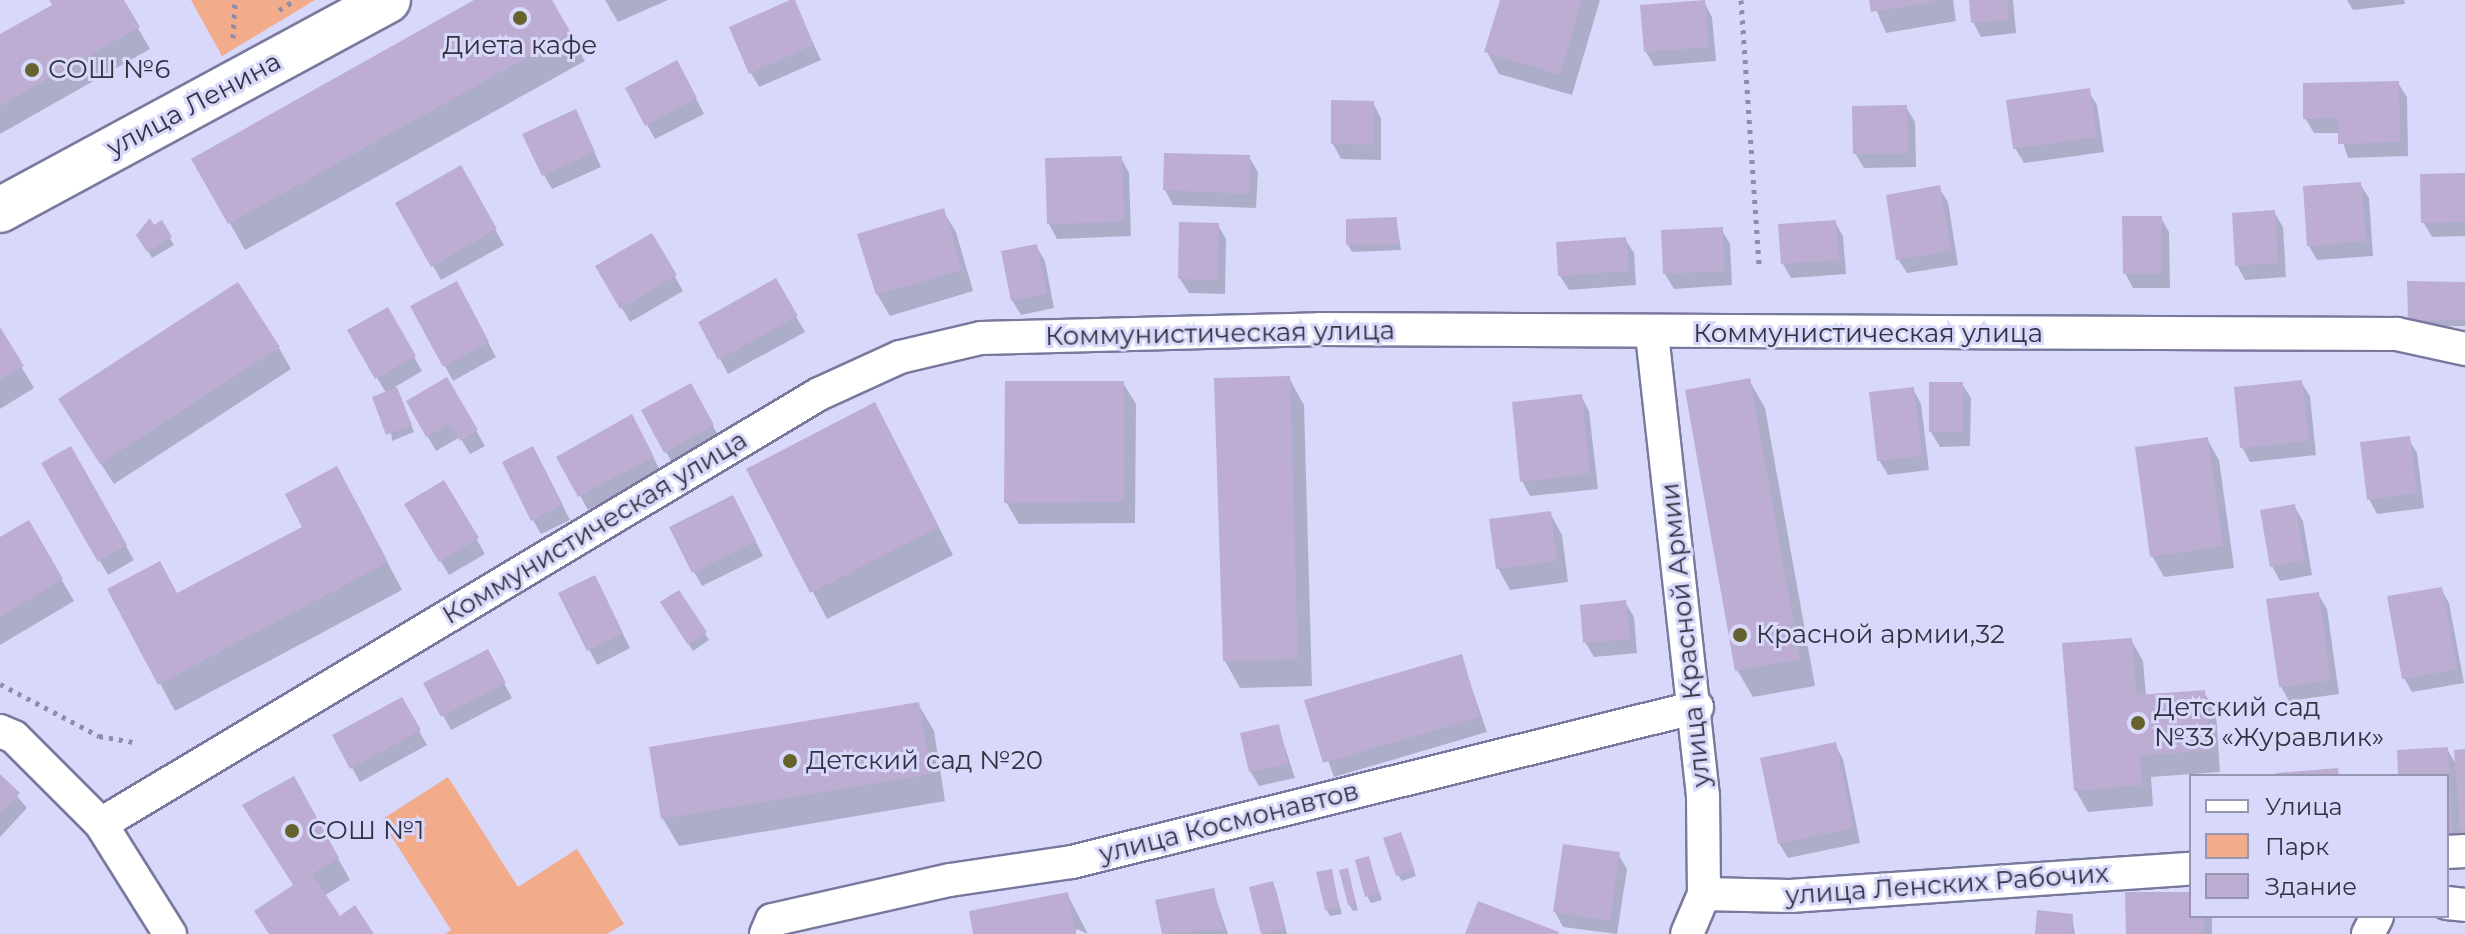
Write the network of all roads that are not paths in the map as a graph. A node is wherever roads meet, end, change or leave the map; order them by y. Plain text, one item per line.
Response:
1 (388, 0) edge
2 (0, 210) edge
3 (1652, 334) junction
4 (2465, 349) edge
5 (1697, 707) junction
6 (0, 731) edge
7 (101, 824) junction
8 (2189, 869) edge
9 (1704, 894) junction
10 (170, 934) edge
11 (766, 934) edge
12 (1687, 934) edge

1 - 2 main road, улица Ленина
3 - 4 street, Коммунистическая улица
3 - 5 street, улица Красной Армии
3 - 7 street, Коммунистическая улица
5 - 9 street, улица Красной Армии
5 - 11 street, улица Космонавтов
6 - 7 street
7 - 10 street
8 - 9 street, улица Ленских Рабочих
9 - 12 street, улица Красной Армии

